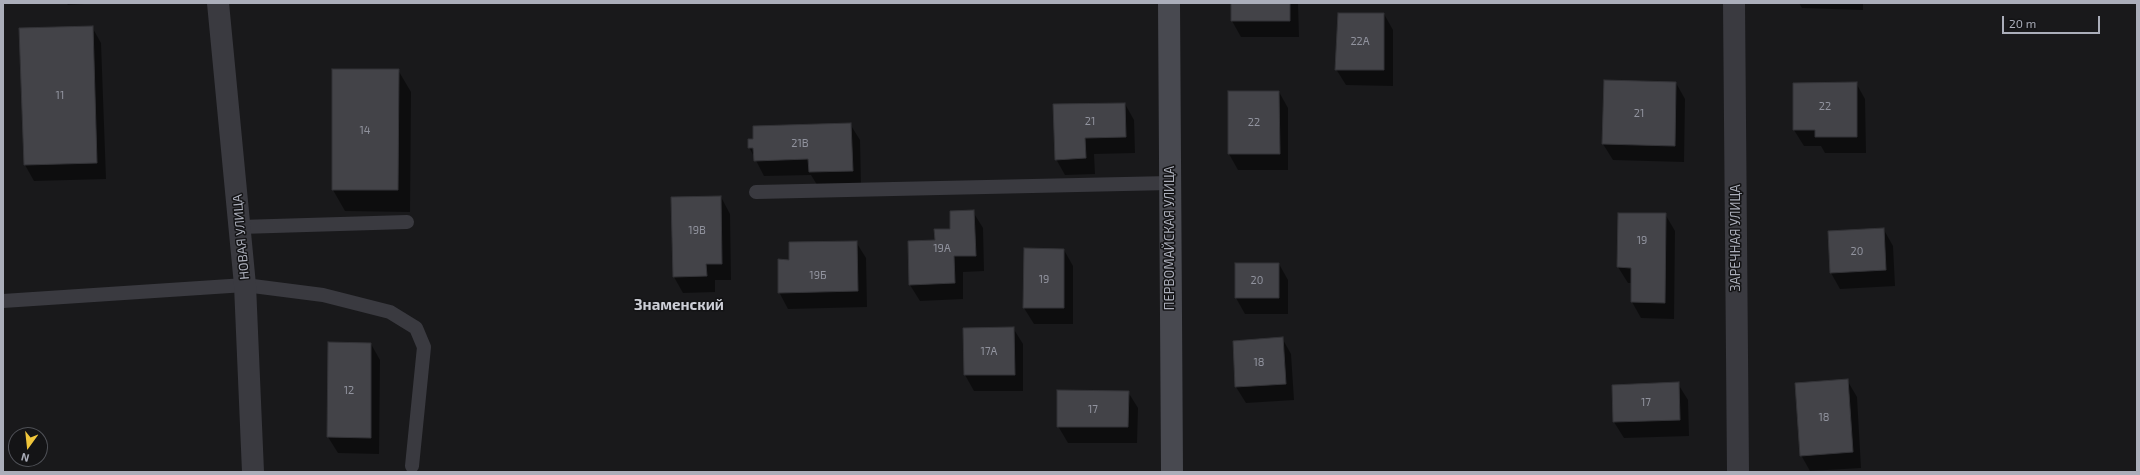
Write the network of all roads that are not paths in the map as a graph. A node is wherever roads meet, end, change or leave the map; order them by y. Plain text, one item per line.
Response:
1 (218, 3) edge
2 (1169, 3) edge
3 (1734, 3) edge
4 (1170, 183) junction
5 (756, 192) dead end
6 (407, 222) dead end
7 (240, 227) junction
8 (245, 285) junction
9 (3, 302) edge
10 (412, 466) dead end
11 (253, 472) edge
12 (1172, 472) edge
13 (1738, 472) edge

1 - 7 street, НОВАЯ УЛИЦА
2 - 4 main road, ПЕРВОМАЙСКАЯ УЛИЦА
3 - 13 street, ЗАРЕЧНАЯ УЛИЦА
4 - 5 lane
4 - 12 main road, ПЕРВОМАЙСКАЯ УЛИЦА
6 - 7 lane
7 - 8 street, НОВАЯ УЛИЦА
8 - 9 lane
8 - 10 lane
8 - 11 street, НОВАЯ УЛИЦА

